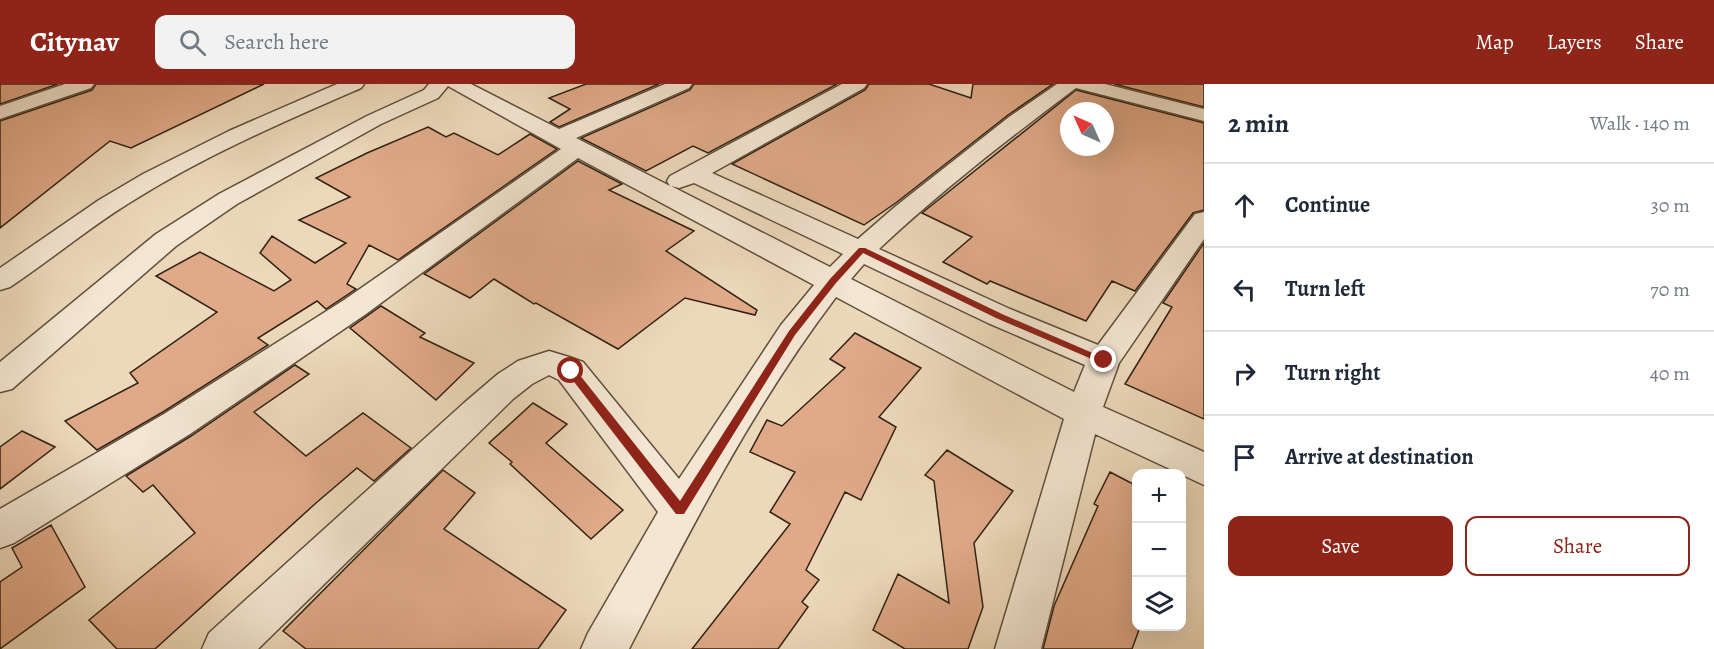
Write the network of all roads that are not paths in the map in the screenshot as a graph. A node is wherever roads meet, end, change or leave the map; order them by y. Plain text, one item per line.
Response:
1 (84, 84) edge
2 (354, 84) edge
3 (406, 84) edge
4 (682, 84) edge
5 (856, 84) edge
6 (1070, 84) edge
7 (1082, 84) edge
8 (442, 87) edge
9 (0, 113) edge
10 (1204, 115) edge
11 (567, 143) junction
12 (693, 173) junction
13 (661, 192) junction
14 (1204, 220) edge
15 (862, 250) junction
16 (0, 281) edge
17 (833, 281) junction
18 (1104, 360) junction
19 (0, 380) edge
20 (1083, 413) junction
21 (1204, 469) edge
22 (680, 510) junction
23 (0, 530) edge
24 (225, 649) edge
25 (604, 649) edge
26 (1018, 649) edge

1 - 9 street
2 - 16 street
3 - 8 street
4 - 11 street
5 - 12 street
6 - 15 street
7 - 10 street
8 - 11 street
8 - 19 street
11 - 13 street
11 - 23 street
12 - 13 street
12 - 15 street
13 - 17 street
14 - 18 street
15 - 17 street
15 - 18 street
17 - 20 street
17 - 22 street
18 - 20 street
20 - 21 street
20 - 26 street
22 - 24 street
22 - 25 street

